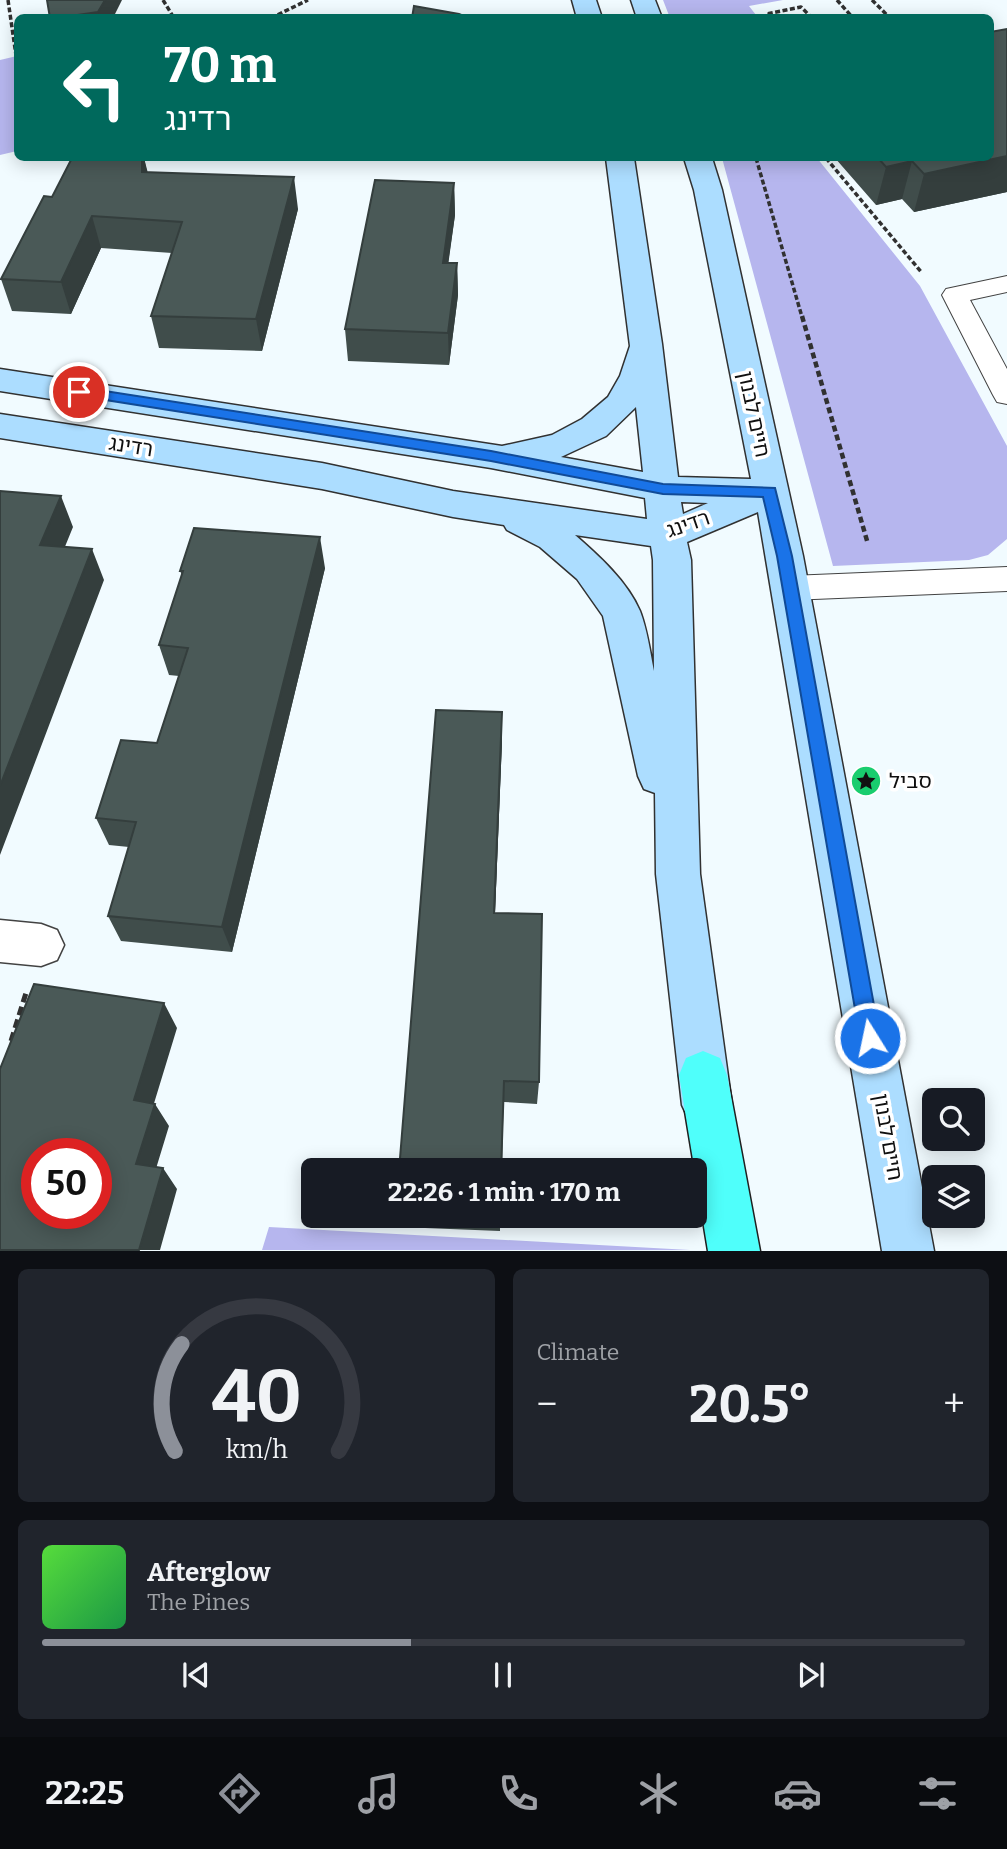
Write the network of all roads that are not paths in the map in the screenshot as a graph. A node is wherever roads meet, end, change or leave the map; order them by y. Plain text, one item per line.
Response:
1 (620, 161) edge
2 (699, 161) edge
3 (1007, 284) edge
4 (646, 344) junction
5 (0, 380) edge
6 (1007, 396) edge
7 (0, 426) edge
8 (340, 434) junction
9 (491, 456) junction
10 (322, 476) junction
11 (663, 489) junction
12 (770, 492) junction
13 (453, 504) junction
14 (667, 535) junction
15 (1007, 579) edge
16 (790, 588) junction
17 (678, 874) junction
18 (703, 1075) junction
19 (724, 1251) edge
20 (734, 1251) edge
21 (908, 1251) edge

1 - 4 main road
2 - 12 main road, חיים לבנון
3 - 6 lane
4 - 9 main road
4 - 11 main road
5 - 8 main road, רדינג
7 - 10 main road, רדינג
8 - 9 main road, רדינג
8 - 10 main road
9 - 11 main road, רדינג
10 - 13 main road, רדינג
11 - 12 main road, רדינג
11 - 14 main road
12 - 14 main road, רדינג
12 - 16 main road, חיים לבנון
13 - 14 main road, רדינג
13 - 17 main road
14 - 17 main road
15 - 16 lane
16 - 21 main road, חיים לבנון
17 - 18 main road
18 - 19 main road
18 - 20 highway

